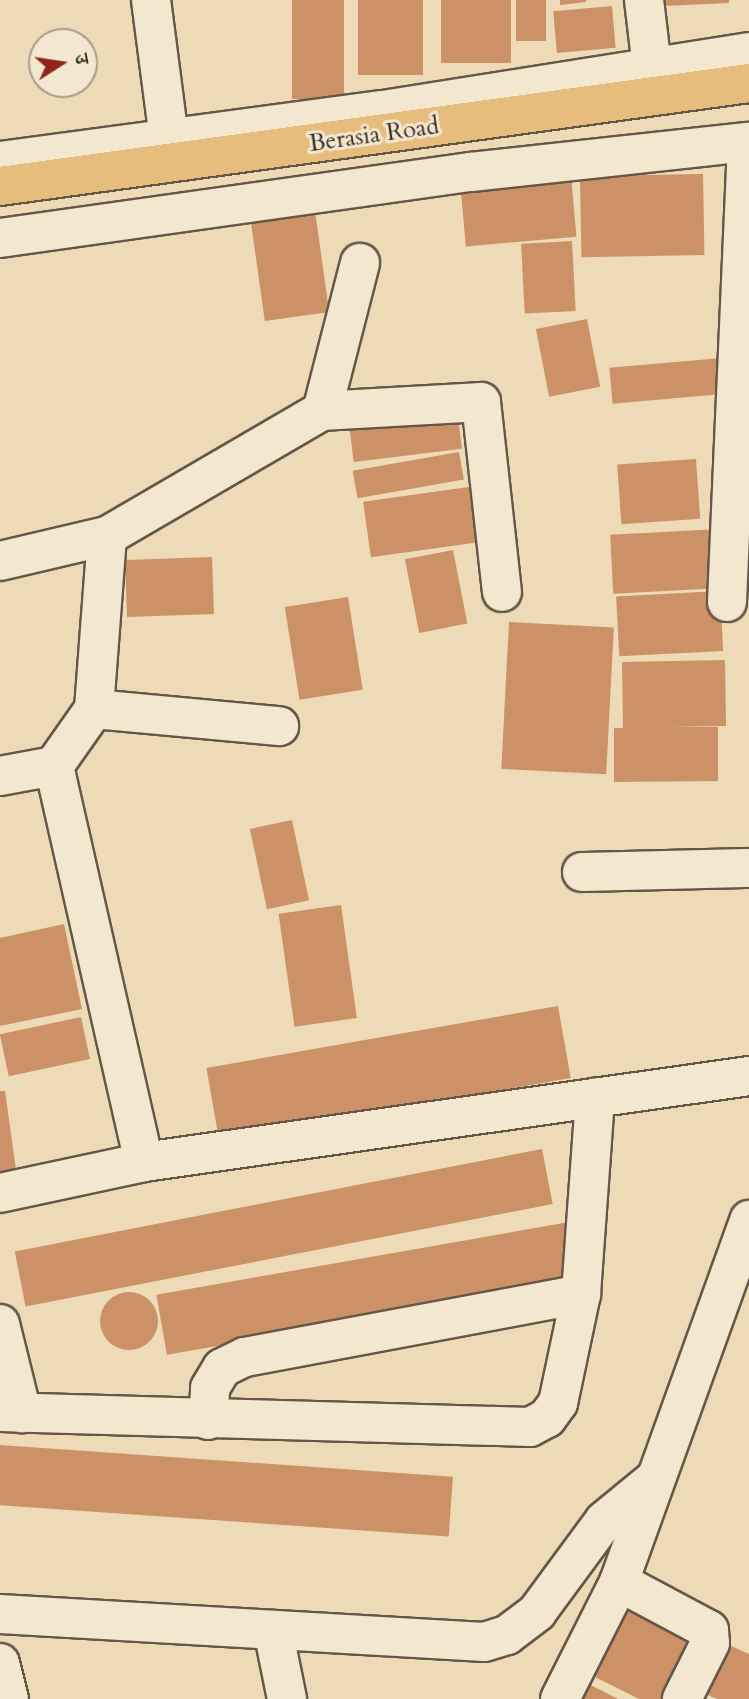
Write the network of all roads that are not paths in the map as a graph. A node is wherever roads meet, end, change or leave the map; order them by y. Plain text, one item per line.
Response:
1 (151, 0) edge
2 (644, 0) edge
3 (749, 52) edge
4 (652, 67) junction
5 (749, 83) edge
6 (169, 138) junction
7 (748, 142) edge
8 (0, 161) edge
9 (0, 187) edge
10 (0, 238) edge
11 (360, 262) dead end
12 (322, 411) junction
13 (107, 536) junction
14 (0, 561) edge
15 (502, 592) dead end
16 (727, 602) dead end
17 (94, 709) junction
18 (279, 726) dead end
19 (54, 766) junction
20 (0, 776) edge
21 (749, 868) edge
22 (582, 872) dead end
23 (749, 1076) edge
24 (595, 1097) junction
25 (144, 1162) junction
26 (0, 1193) edge
27 (749, 1220) edge
28 (581, 1294) junction
29 (0, 1324) edge
30 (11, 1413) edge
31 (208, 1420) junction
32 (654, 1480) junction
33 (619, 1582) junction
34 (0, 1614) edge
35 (272, 1630) junction
36 (0, 1663) edge
37 (9, 1699) edge
38 (287, 1699) edge
39 (561, 1699) edge
40 (682, 1699) edge

1 - 6 street
2 - 4 street
3 - 4 street
4 - 6 street
5 - 9 main road, Berasia Road
6 - 8 street
7 - 10 street
7 - 16 street
11 - 12 street
12 - 13 street
12 - 15 street
13 - 14 street
13 - 17 street
17 - 18 street
17 - 19 street
19 - 20 street
19 - 25 street
21 - 22 street
23 - 24 street
24 - 25 street
24 - 28 street
25 - 26 street
27 - 32 street
28 - 31 street
28 - 31 street
29 - 30 street
30 - 31 street
32 - 33 street
32 - 35 street
33 - 39 street
33 - 40 street
34 - 35 street
35 - 38 street
36 - 37 street

